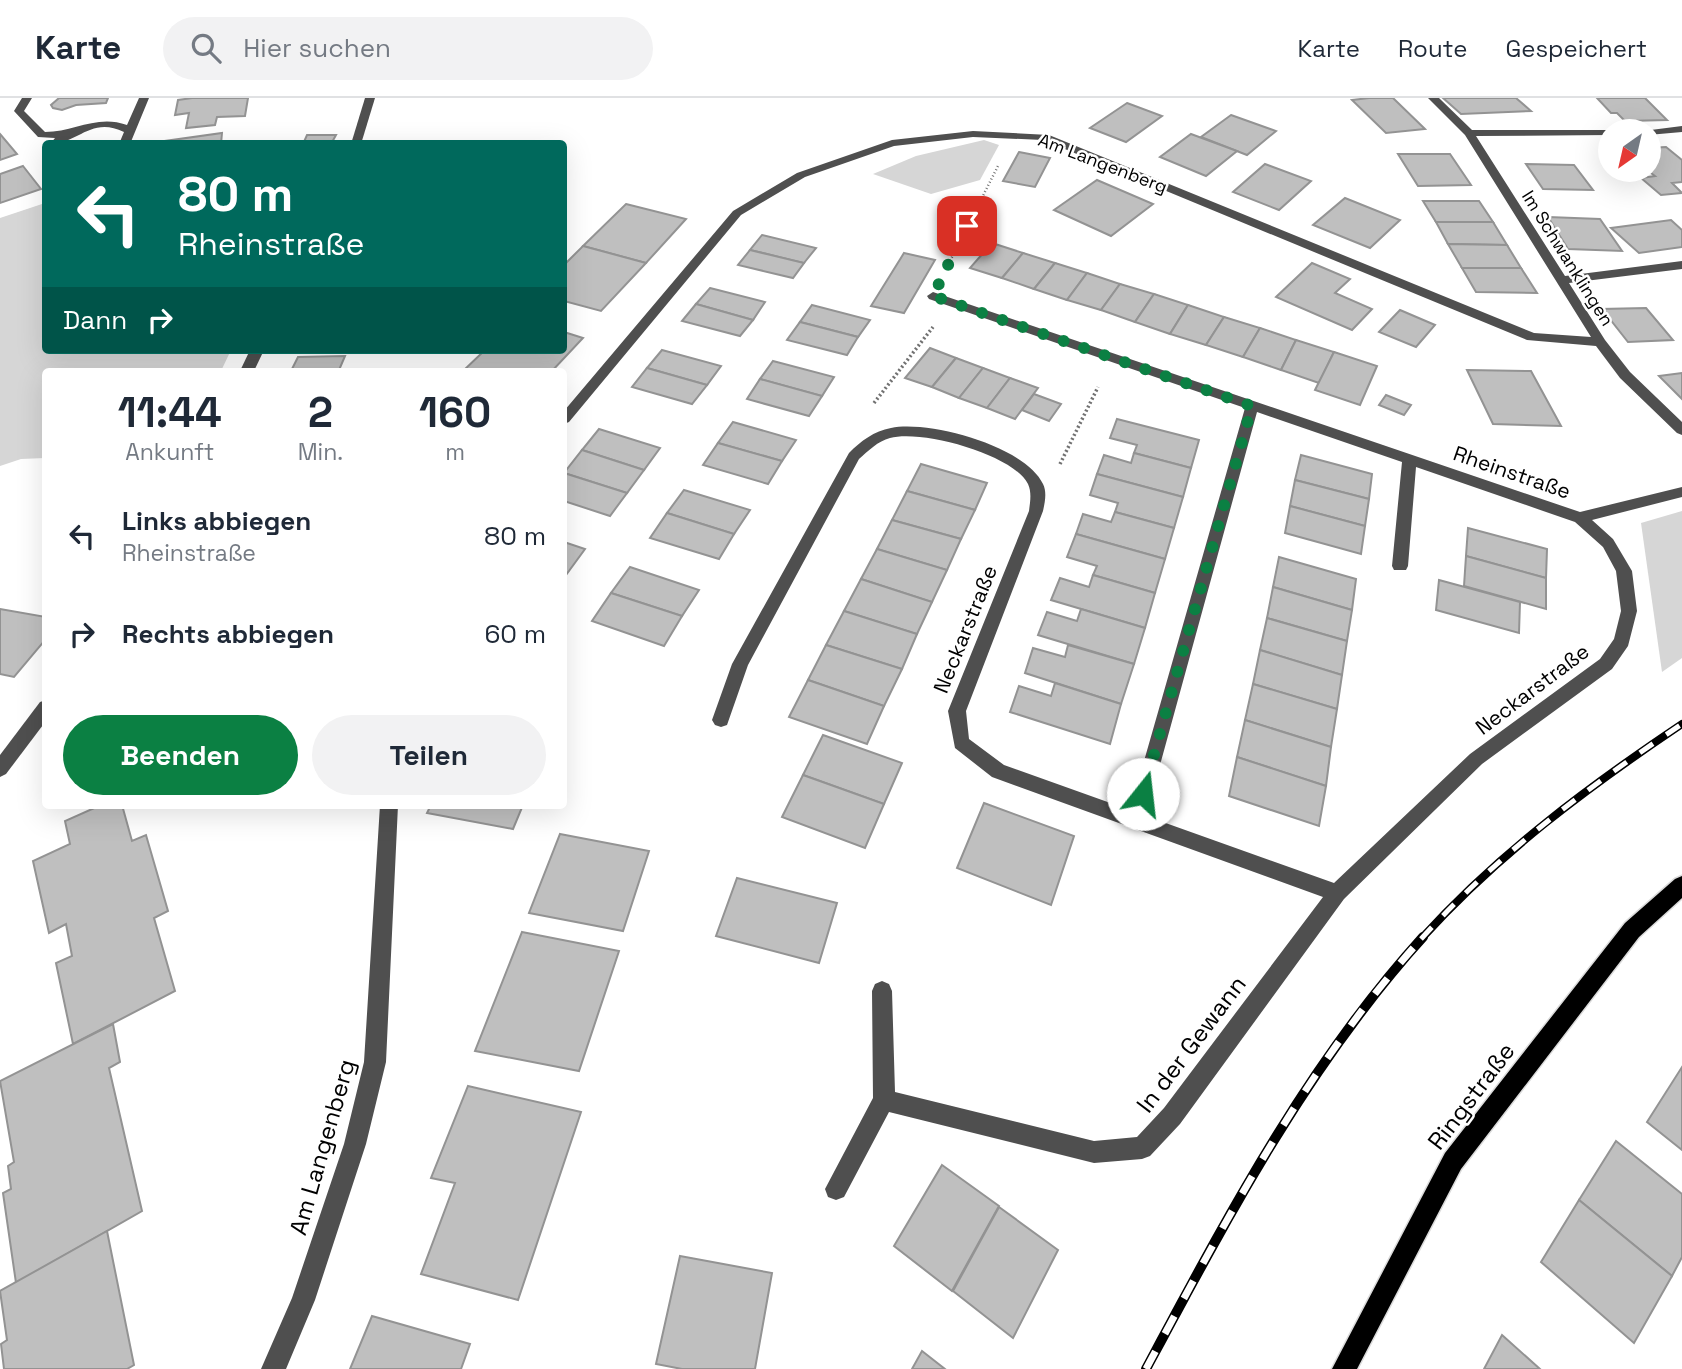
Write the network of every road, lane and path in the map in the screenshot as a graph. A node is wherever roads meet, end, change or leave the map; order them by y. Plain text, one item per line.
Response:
1 (27, 98) edge
2 (144, 98) edge
3 (370, 98) edge
4 (1433, 98) edge
5 (1682, 129) edge
6 (129, 130) junction
7 (1661, 131) edge
8 (1598, 132) edge
9 (1469, 133) junction
10 (1013, 134) junction
11 (59, 139) edge
12 (125, 140) edge
13 (357, 140) edge
14 (1682, 265) edge
15 (1562, 280) junction
16 (933, 296) joint
17 (951, 302) junction
18 (1600, 342) junction
19 (1113, 359) junction
20 (1252, 406) junction
21 (567, 415) edge
22 (1682, 430) edge
23 (892, 432) junction
24 (1410, 458) junction
25 (1682, 492) edge
26 (1036, 511) junction
27 (1580, 518) junction
28 (1400, 566) dead end
29 (42, 712) edge
30 (721, 720) dead end
31 (0, 769) edge
32 (390, 809) edge
33 (1136, 820) junction
34 (1682, 885) edge
35 (1337, 893) junction
36 (882, 991) dead end
37 (884, 1100) junction
38 (836, 1189) dead end
39 (273, 1369) edge
40 (1344, 1369) edge

1 - 11 street
2 - 6 street
3 - 13 street
4 - 9 street, Im Schwanklingen
5 - 7 street
6 - 11 street
6 - 12 street
8 - 9 street
9 - 15 street, Im Schwanklingen
10 - 16 path
10 - 18 street, Am Langenberg
10 - 21 street, Am Langenberg
14 - 15 street
15 - 18 street, Im Schwanklingen
16 - 17 street, Rheinstraße
17 - 19 street, Rheinstraße
17 - 23 path
18 - 22 street, Im Schwanklingen
19 - 20 street, Rheinstraße
19 - 26 path
20 - 24 street, Rheinstraße
20 - 33 street
23 - 26 street, Neckarstraße
23 - 30 street
24 - 27 street, Rheinstraße
24 - 28 street
25 - 27 street, Rheinstraße
26 - 33 street, Neckarstraße
27 - 35 street, Neckarstraße
29 - 31 street
32 - 39 street, Am Langenberg
33 - 35 street, Neckarstraße
34 - 40 main road, Ringstraße
35 - 37 street, In der Gewann
36 - 37 street
37 - 38 street

